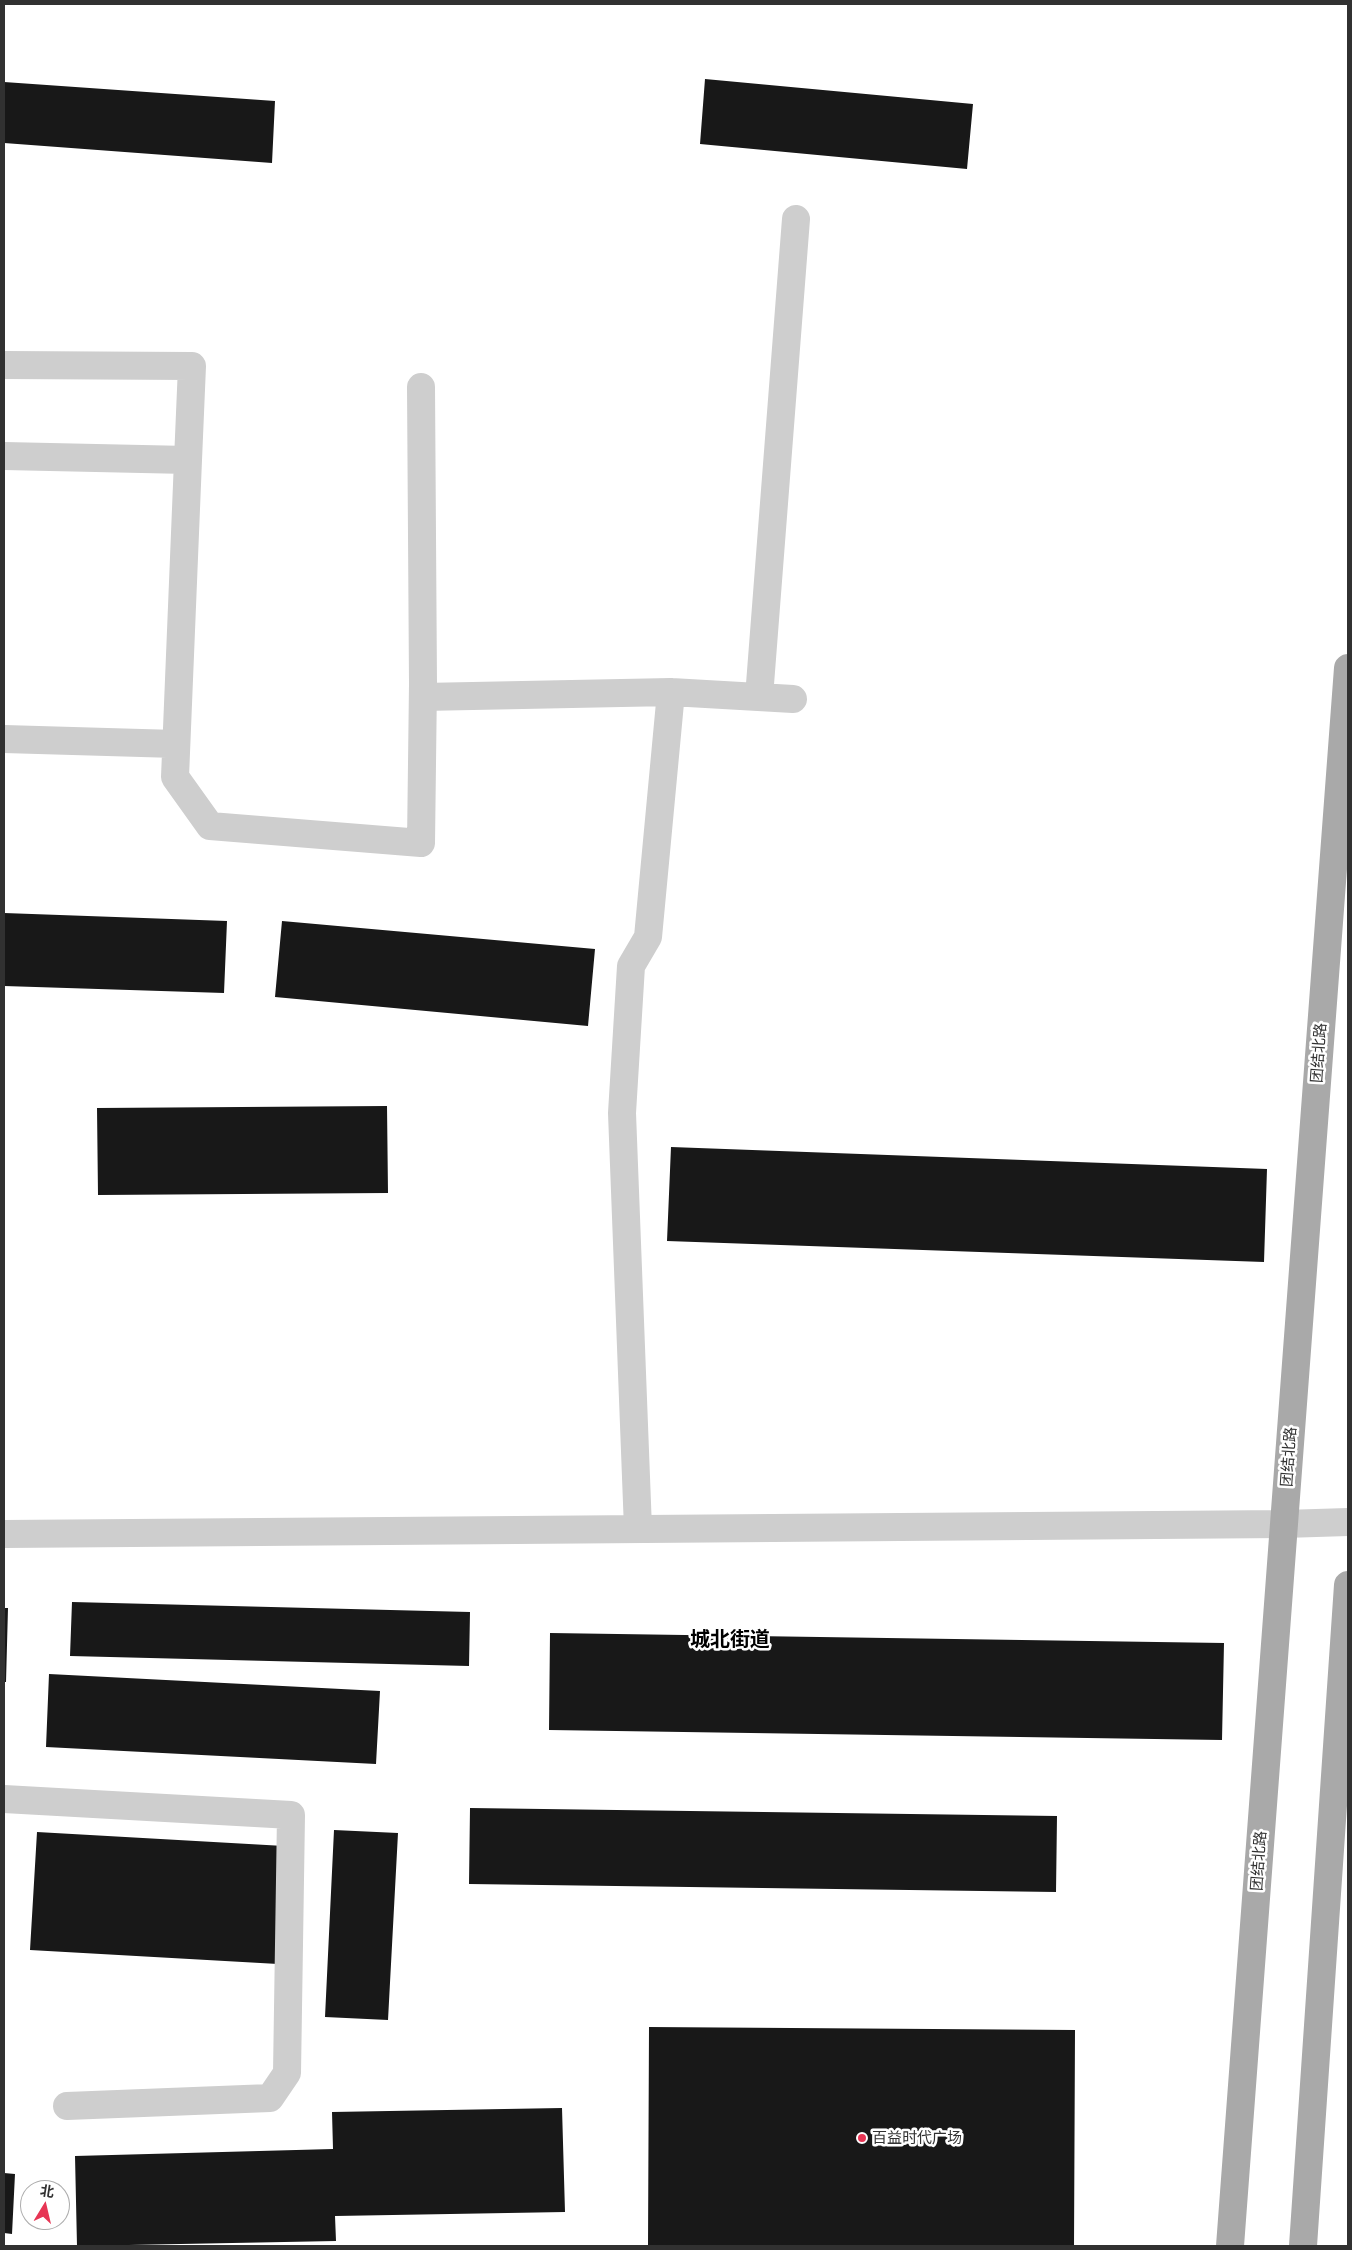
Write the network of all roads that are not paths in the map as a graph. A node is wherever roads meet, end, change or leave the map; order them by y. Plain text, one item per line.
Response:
1 (796, 219) dead end
2 (4, 365) edge
3 (421, 387) dead end
4 (4, 456) edge
5 (188, 460) junction
6 (1348, 668) edge
7 (671, 692) junction
8 (423, 697) junction
9 (759, 697) junction
10 (794, 699) dead end
11 (4, 739) edge
12 (176, 744) junction
13 (1348, 1522) edge
14 (1284, 1524) junction
15 (638, 1529) junction
16 (4, 1534) edge
17 (1348, 1585) edge
18 (4, 1799) edge
19 (67, 2106) dead end
20 (1230, 2246) edge
21 (1303, 2246) edge

1 - 9 street
2 - 5 street
3 - 8 street
4 - 5 street
5 - 12 street
6 - 14 main road, 团结北路
7 - 8 street
7 - 9 street
7 - 15 street
8 - 12 street
9 - 10 street
11 - 12 street
13 - 14 street
14 - 15 street
14 - 20 main road, 团结北路
15 - 16 street
17 - 21 main road
18 - 19 street

